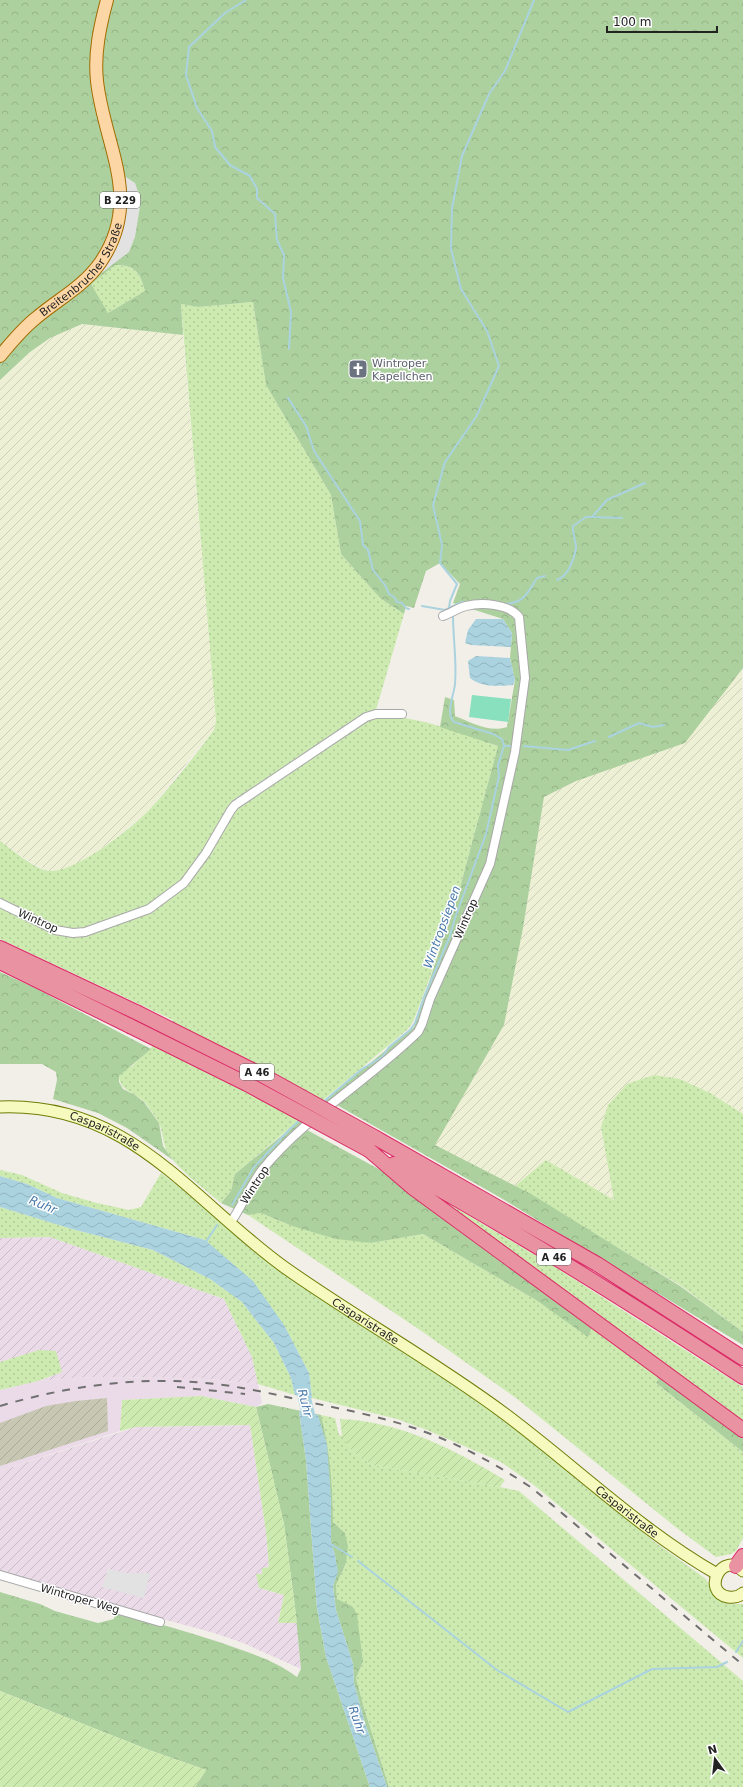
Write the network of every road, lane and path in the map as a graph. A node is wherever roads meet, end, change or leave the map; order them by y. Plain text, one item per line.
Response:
1 (107, 0) edge
2 (0, 356) edge
3 (443, 616) dead end
4 (402, 714) dead end
5 (0, 903) edge
6 (0, 948) edge
7 (0, 962) edge
8 (0, 1107) edge
9 (372, 1144) junction
10 (231, 1222) junction
11 (743, 1358) edge
12 (743, 1377) edge
13 (743, 1430) edge
14 (740, 1564) edge
15 (717, 1574) junction
16 (0, 1575) edge
17 (743, 1592) edge
18 (160, 1622) dead end

1 - 2 main road, Breitenbrucher Straße / B 229
3 - 10 street, Wintrop
4 - 5 street, Wintrop
6 - 9 highway, A 46, bridge
7 - 9 highway, A 46, bridge
8 - 10 main road, Casparistraße
9 - 11 highway, A 46
9 - 12 highway, A 46
9 - 13 highway
10 - 15 main road, Casparistraße
14 - 15 main road
15 - 17 main road
16 - 18 street, Wintroper Weg

